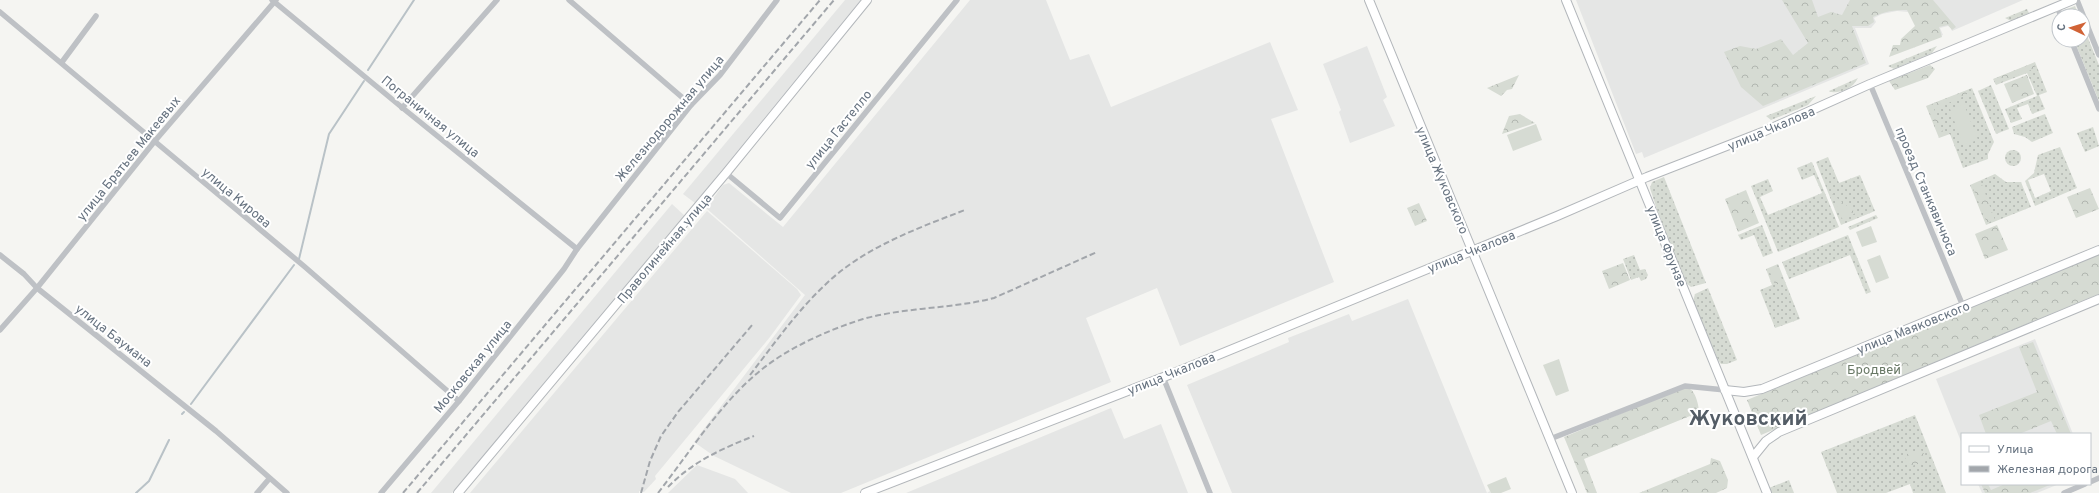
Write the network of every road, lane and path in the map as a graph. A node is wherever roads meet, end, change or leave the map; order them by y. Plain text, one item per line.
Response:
1 (497, 0) edge
2 (569, 0) edge
3 (778, 0) edge
4 (867, 0) edge
5 (957, 0) edge
6 (1369, 0) edge
7 (1566, 0) edge
8 (2073, 0) edge
9 (2077, 0) edge
10 (274, 1) edge
11 (2055, 3) edge
12 (0, 12) edge
13 (96, 16) dead end
14 (2074, 48) edge
15 (2099, 55) edge
16 (62, 62) junction
17 (1870, 84) junction
18 (692, 105) junction
19 (402, 108) junction
20 (2099, 109) edge
21 (154, 142) junction
22 (726, 173) junction
23 (1640, 180) junction
24 (577, 249) junction
25 (1473, 250) junction
26 (2099, 250) edge
27 (0, 255) edge
28 (37, 288) junction
29 (2099, 299) edge
30 (1963, 306) junction
31 (0, 330) edge
32 (1163, 377) junction
33 (1725, 390) junction
34 (459, 401) junction
35 (1550, 439) junction
36 (1753, 457) junction
37 (269, 479) junction
38 (2083, 485) edge
39 (257, 493) edge
40 (287, 493) edge
41 (381, 493) edge
42 (458, 493) edge
43 (865, 493) edge
44 (1210, 493) edge
45 (1572, 493) edge
46 (1768, 493) edge
47 (2064, 493) edge

1 - 19 street
2 - 18 street
3 - 18 street, Железнодорожная улица
4 - 22 street, Праволинейная улица
5 - 22 street, улица Гастелло
6 - 25 street, улица Жуковского
7 - 23 street, улица Фрунзе
8 - 11 street, улица Чкалова
9 - 15 street
10 - 19 street, Пограничная улица
10 - 21 street, улица Братьев Макеевых
11 - 17 street, улица Чкалова
12 - 16 street, улица Кирова
13 - 16 street
14 - 20 street
16 - 21 street, улица Кирова
17 - 23 street, улица Чкалова
17 - 30 street, проезд Станкявичюса
18 - 24 street, Железнодорожная улица
19 - 24 street, Пограничная улица
21 - 28 street, улица Братьев Макеевых
21 - 34 street, улица Кирова
22 - 42 street, Праволинейная улица
23 - 25 street, улица Чкалова
23 - 33 street, улица Фрунзе
24 - 34 street, Московская улица
25 - 32 street, улица Чкалова
25 - 35 street, улица Жуковского
26 - 30 street, улица Маяковского
27 - 28 street, улица Баумана
28 - 31 street, улица Братьев Макеевых
28 - 37 street, улица Баумана
29 - 36 street
30 - 33 street, улица Маяковского
32 - 43 street, улица Чкалова
32 - 44 street
33 - 35 street
33 - 36 street, улица Фрунзе
34 - 41 street, Московская улица
35 - 45 street, улица Жуковского
36 - 46 street, улица Фрунзе
37 - 39 street
37 - 40 street, улица Баумана
38 - 47 street

